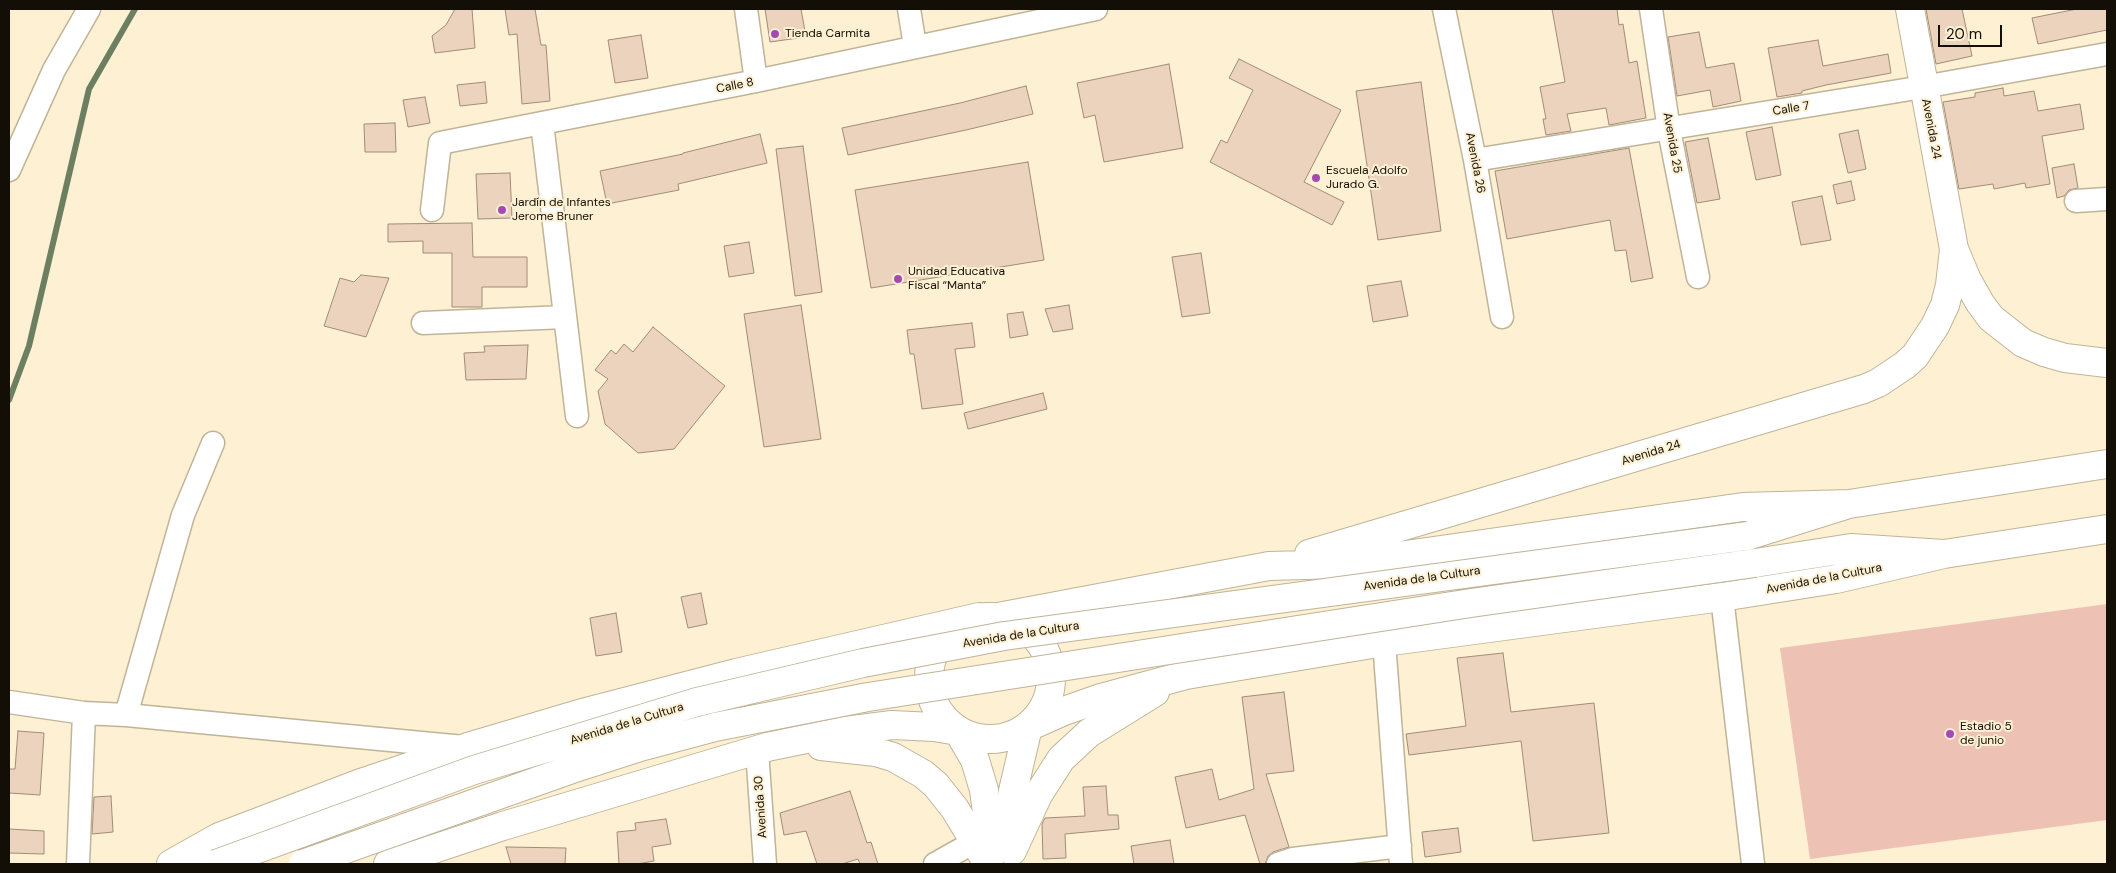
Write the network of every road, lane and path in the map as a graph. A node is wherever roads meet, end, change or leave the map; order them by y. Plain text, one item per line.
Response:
1 (89, 9) edge
2 (746, 9) edge
3 (909, 9) edge
4 (1096, 9) edge
5 (1444, 9) edge
6 (1651, 9) edge
7 (1910, 9) edge
8 (1061, 12) edge
9 (915, 46) junction
10 (2107, 54) edge
11 (756, 82) junction
12 (1923, 88) junction
13 (542, 123) junction
14 (1669, 130) junction
15 (1474, 160) junction
16 (9, 170) edge
17 (2107, 199) edge
18 (2076, 201) dead end
19 (432, 210) dead end
20 (1954, 249) junction
21 (1698, 277) dead end
22 (565, 317) junction
23 (1502, 317) dead end
24 (423, 322) dead end
25 (2107, 363) edge
26 (577, 416) dead end
27 (213, 443) dead end
28 (2107, 464) edge
29 (1849, 504) junction
30 (2107, 530) edge
31 (1944, 554) junction
32 (1269, 566) junction
33 (1722, 597) junction
34 (989, 617) junction
35 (1384, 642) junction
36 (1186, 675) junction
37 (15, 701) edge
38 (84, 713) junction
39 (126, 715) junction
40 (1028, 727) junction
41 (958, 731) junction
42 (468, 747) junction
43 (762, 749) junction
44 (1400, 855) edge
45 (984, 857) edge
46 (1013, 858) edge
47 (78, 864) edge
48 (171, 864) edge
49 (216, 864) edge
50 (303, 864) edge
51 (388, 864) edge
52 (765, 864) edge
53 (935, 864) edge
54 (1278, 864) edge
55 (1754, 864) edge

1 - 16 street
2 - 11 street
3 - 9 street
4 - 8 street, Calle 8
5 - 15 street, Avenida 26
6 - 14 street, Avenida 25
7 - 12 main road, Avenida 24
8 - 9 street, Calle 8
9 - 11 street, Calle 8
10 - 12 street, Calle 7
11 - 13 street, Calle 8
12 - 14 street, Calle 7
12 - 20 main road, Avenida 24
13 - 19 street, Calle 8
13 - 22 street
14 - 15 street, Calle 7
14 - 21 street, Avenida 25
15 - 23 street, Avenida 26
17 - 18 street
20 - 25 main road, Avenida 24
20 - 32 main road, Avenida 24
22 - 24 street
22 - 26 street
27 - 39 street
28 - 29 main road, Avenida de la Cultura
29 - 32 main road, Avenida de la Cultura
29 - 49 main road, Avenida de la Cultura, bridge
30 - 31 main road, Avenida de la Cultura
31 - 33 main road, Avenida de la Cultura
31 - 50 main road, Avenida de la Cultura, bridge
32 - 34 main road, Avenida de la Cultura
33 - 35 main road, Avenida de la Cultura
33 - 55 street
34 - 40 main road
34 - 41 main road
34 - 42 main road, Avenida de la Cultura
35 - 36 main road, Avenida de la Cultura
35 - 44 street
36 - 40 main road, Avenida de la Cultura
36 - 46 main road
37 - 38 street
38 - 39 street
38 - 47 street
39 - 42 street
40 - 41 main road
40 - 46 main road
41 - 43 main road
41 - 45 main road
42 - 48 main road, Avenida de la Cultura
43 - 45 main road
43 - 51 main road
43 - 52 street, Avenida 30
44 - 54 street
45 - 53 street

